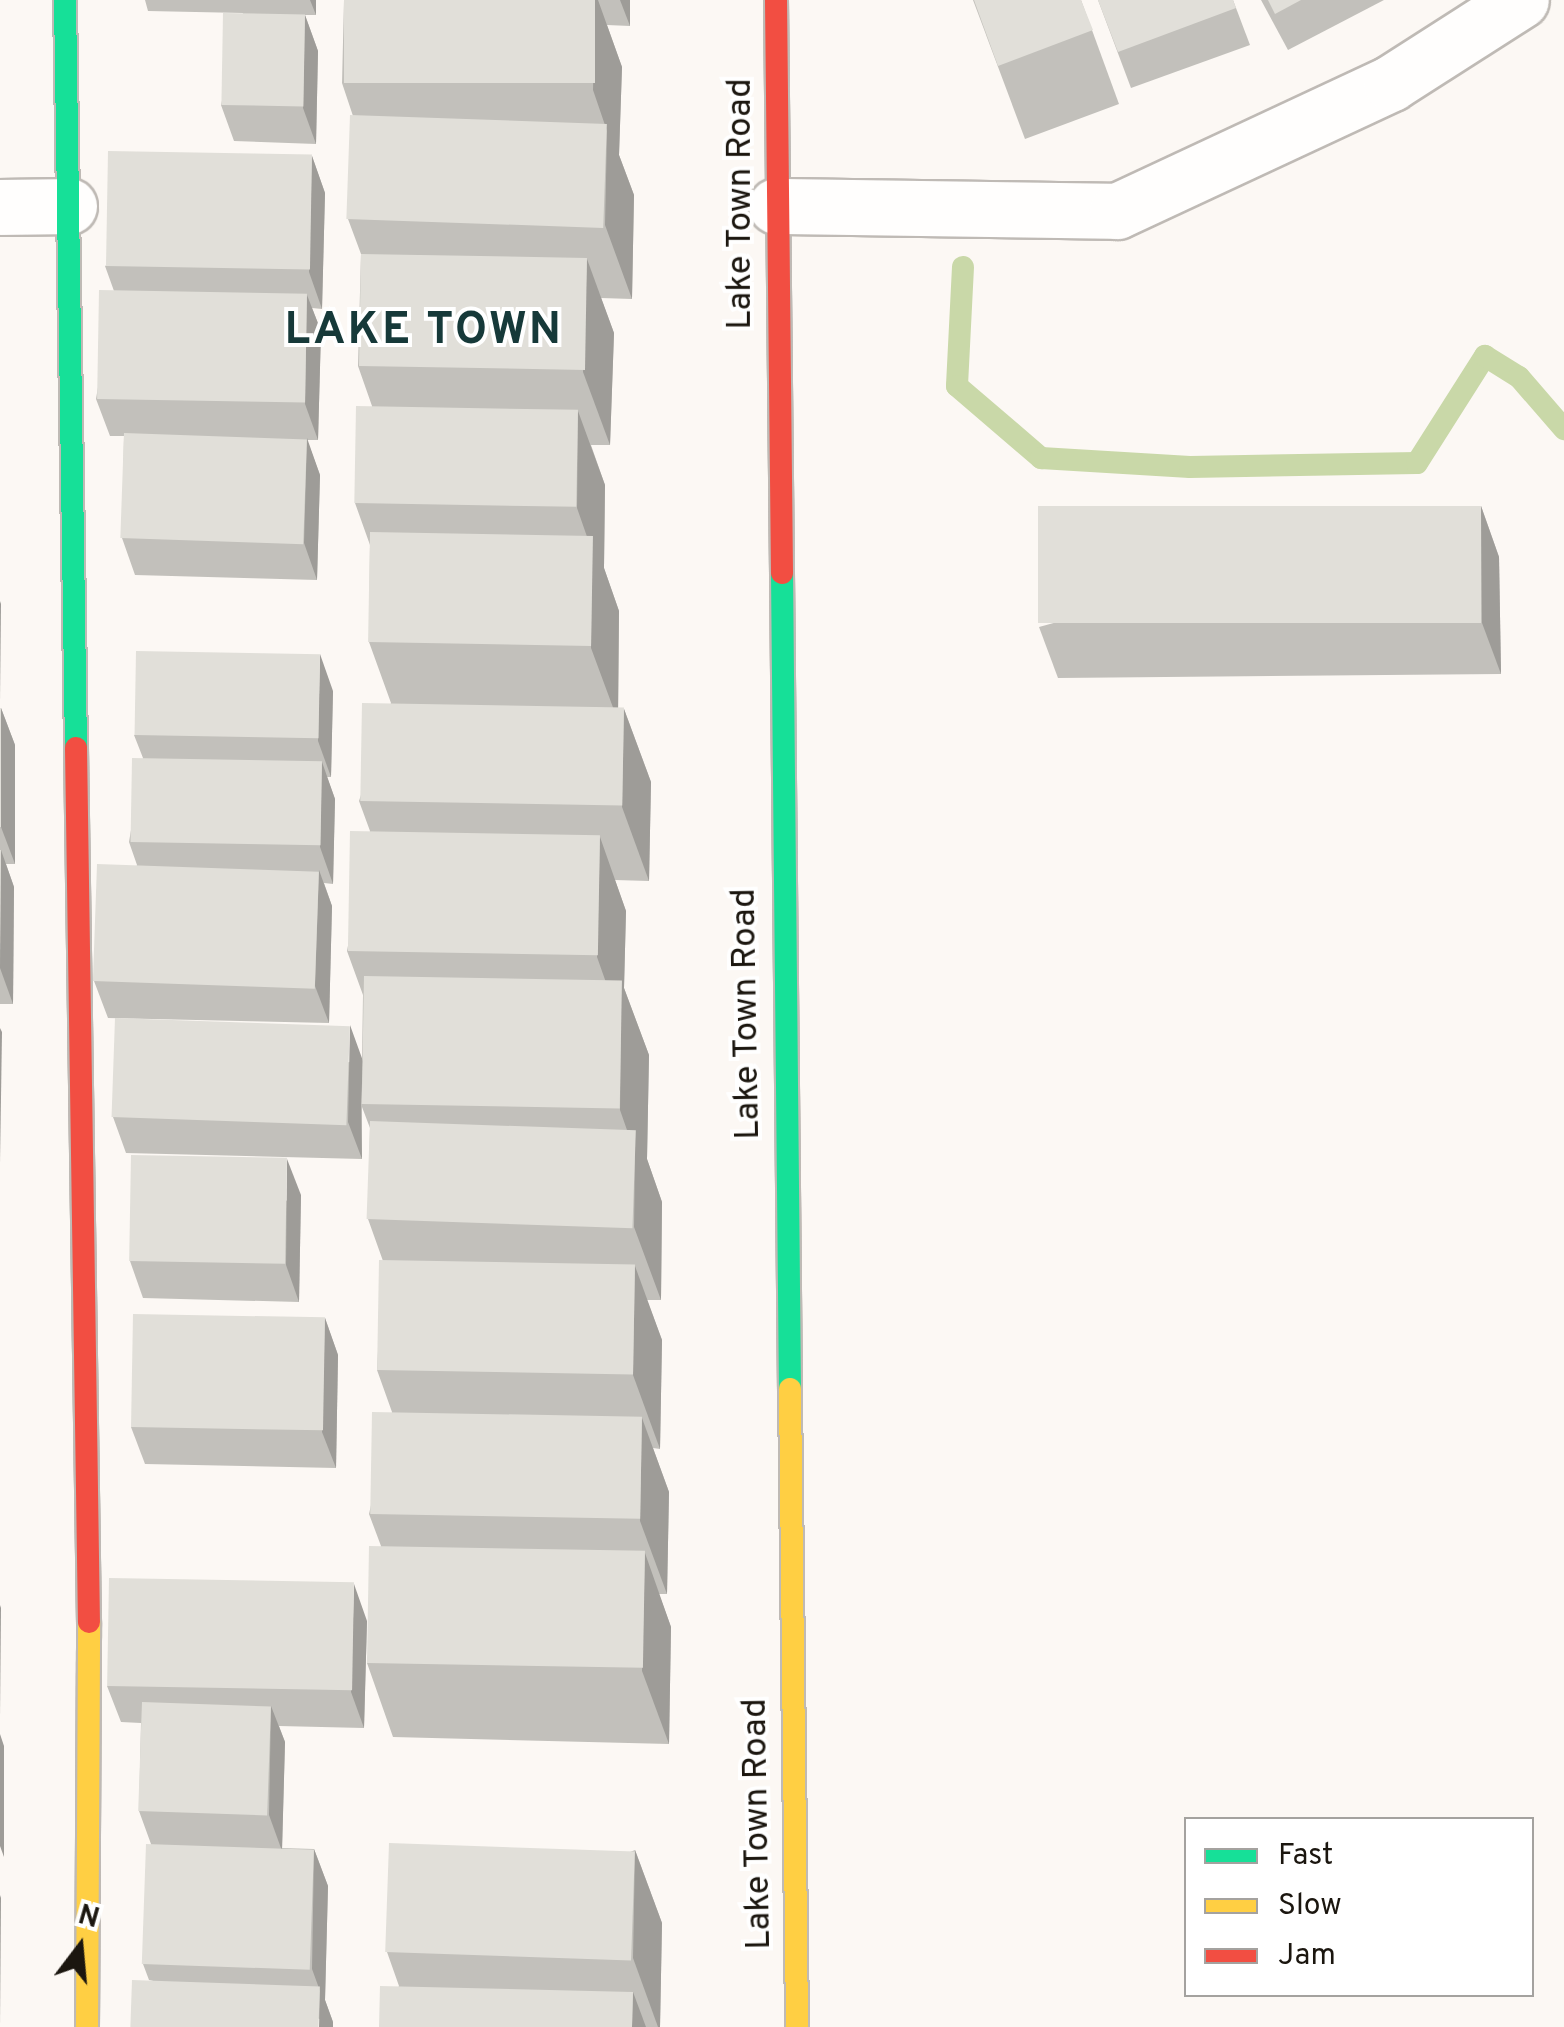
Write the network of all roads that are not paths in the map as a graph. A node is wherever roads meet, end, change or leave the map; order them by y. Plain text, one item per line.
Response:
1 (65, 0) edge
2 (776, 0) edge
3 (1520, 0) edge
4 (0, 206) edge
5 (68, 206) junction
6 (776, 206) junction
7 (87, 2027) edge
8 (797, 2027) edge

1 - 5 street
2 - 6 street, Lake Town Road
3 - 6 street
4 - 5 street
5 - 7 street
6 - 8 street, Lake Town Road

